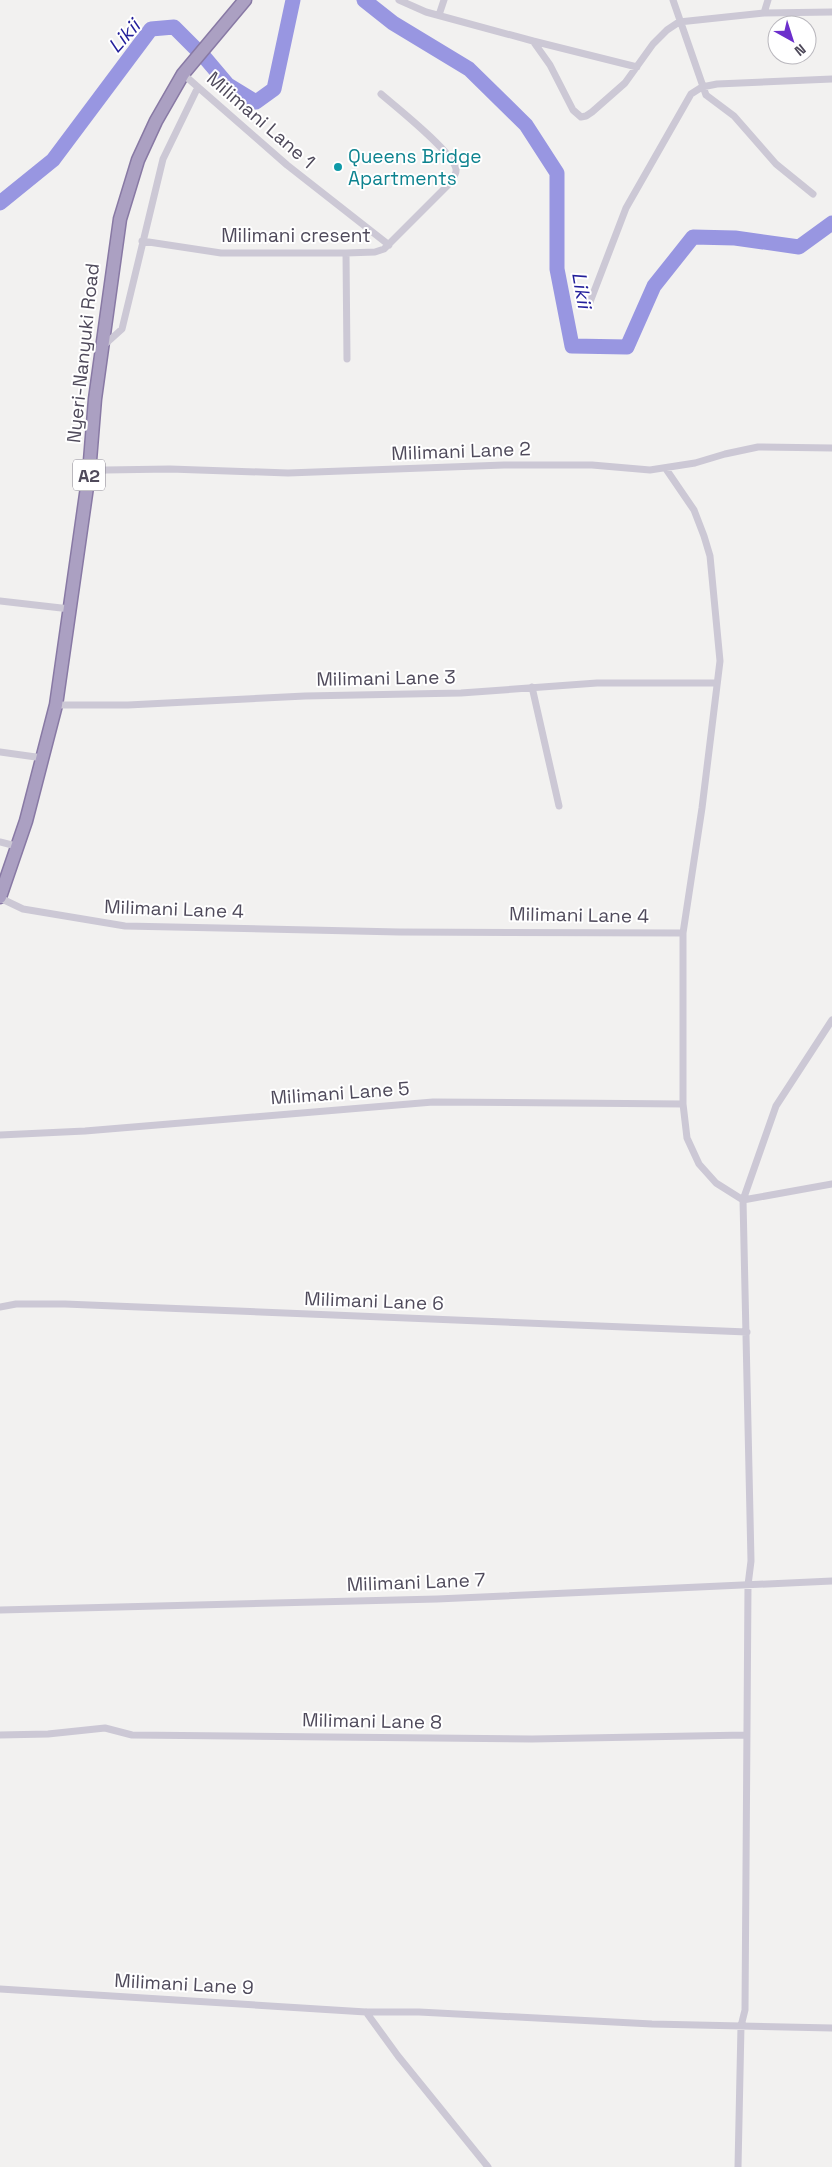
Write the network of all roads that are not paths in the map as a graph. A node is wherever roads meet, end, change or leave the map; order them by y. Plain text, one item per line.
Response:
1 (399, 0) edge
2 (444, 0) edge
3 (672, 0) edge
4 (768, 0) edge
5 (240, 2) edge
6 (832, 12) edge
7 (764, 13) junction
8 (439, 15) junction
9 (680, 22) junction
10 (533, 41) junction
11 (638, 67) junction
12 (183, 74) junction
13 (832, 79) edge
14 (198, 87) junction
15 (702, 87) junction
16 (381, 94) dead end
17 (813, 194) dead end
18 (142, 241) junction
19 (389, 245) junction
20 (346, 253) junction
21 (590, 302) dead end
22 (102, 347) junction
23 (347, 358) dead end
24 (832, 448) edge
25 (666, 469) junction
26 (89, 474) junction
27 (0, 601) edge
28 (70, 609) junction
29 (718, 683) junction
30 (532, 688) junction
31 (56, 705) junction
32 (0, 752) edge
33 (44, 758) junction
34 (560, 806) dead end
35 (0, 842) edge
36 (16, 846) junction
37 (0, 898) edge
38 (684, 932) junction
39 (832, 1020) edge
40 (683, 1104) junction
41 (0, 1135) edge
42 (832, 1184) edge
43 (743, 1200) junction
44 (0, 1307) edge
45 (746, 1332) junction
46 (832, 1581) edge
47 (748, 1585) junction
48 (0, 1610) edge
49 (0, 1735) edge
50 (746, 1735) junction
51 (0, 1989) edge
52 (366, 2012) junction
53 (741, 2026) junction
54 (832, 2028) edge
55 (488, 2167) edge
56 (738, 2167) edge

1 - 8 street
2 - 8 street
3 - 9 street
4 - 7 street
5 - 12 highway, Nyeri-Nanyuki Road / A2
6 - 7 street
7 - 9 street
8 - 10 street
9 - 11 street
9 - 15 street
10 - 11 street
10 - 11 street
12 - 14 street, Milimani Lane 1
12 - 22 highway, Nyeri-Nanyuki Road / A2
13 - 15 street
14 - 18 street
14 - 19 street, Milimani Lane 1
15 - 17 street
15 - 21 street
16 - 19 street, Milimani cresent
18 - 20 street, Milimani cresent
18 - 22 street
19 - 20 street, Milimani cresent
20 - 23 street
22 - 26 highway, Nyeri-Nanyuki Road / A2
24 - 25 street, Milimani Lane 2
25 - 26 street, Milimani Lane 2
25 - 29 street
26 - 28 highway, Nyeri-Nanyuki Road / A2
27 - 28 street
28 - 31 highway, Nyeri-Nanyuki Road / A2
29 - 30 street, Milimani Lane 3
29 - 38 street
30 - 31 street, Milimani Lane 3
30 - 34 street
31 - 33 highway, Nyeri-Nanyuki Road / A2
32 - 33 street
33 - 36 highway, Nyeri-Nanyuki Road / A2
35 - 36 street
36 - 37 highway, Nyeri-Nanyuki Road / A2
37 - 38 street, Milimani Lane 4
38 - 40 street
39 - 43 street
40 - 41 street, Milimani Lane 5
40 - 43 street
42 - 43 street
43 - 45 street
44 - 45 street, Milimani Lane 6
45 - 47 street
46 - 47 street, Milimani Lane 7
47 - 48 street, Milimani Lane 7
47 - 50 street
49 - 50 street, Milimani Lane 8
50 - 53 street
51 - 52 street, Milimani Lane 9
52 - 53 street, Milimani Lane 9
52 - 55 street
53 - 54 street, Milimani Lane 9
53 - 56 street

